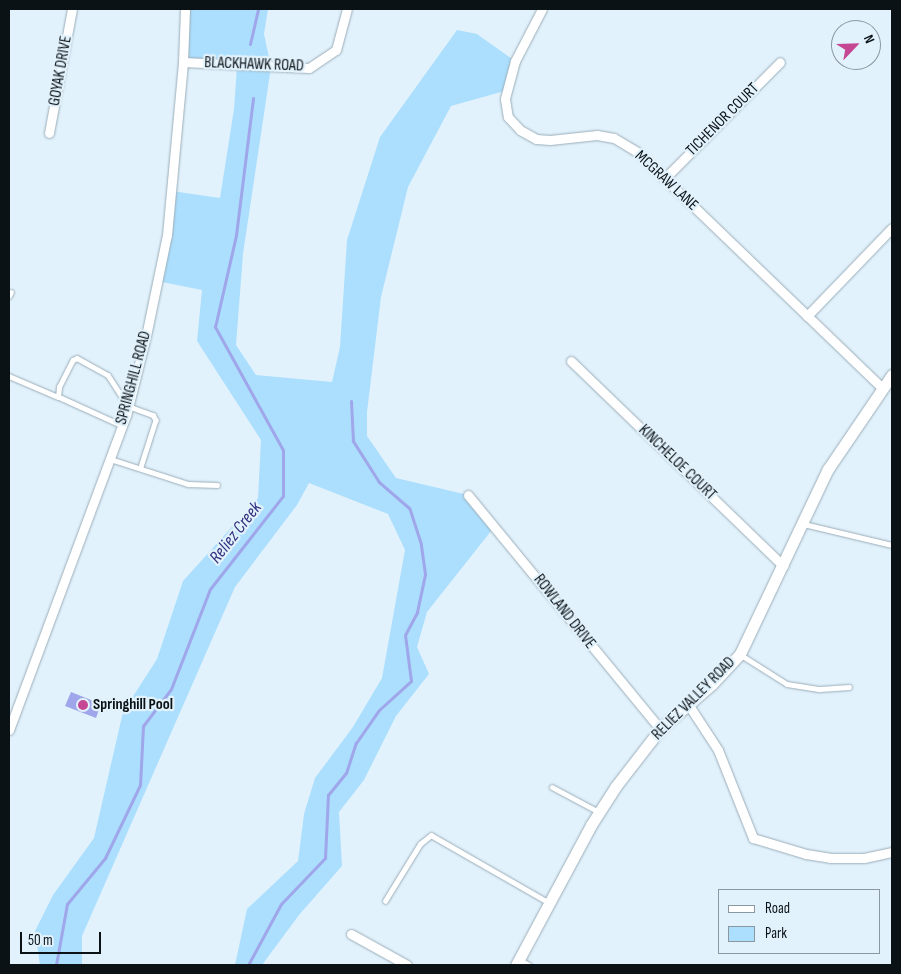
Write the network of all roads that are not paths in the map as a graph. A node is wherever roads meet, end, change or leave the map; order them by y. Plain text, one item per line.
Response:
1 (72, 9) edge
2 (185, 9) edge
3 (347, 9) edge
4 (542, 9) edge
5 (184, 62) junction
6 (780, 62) dead end
7 (50, 133) dead end
8 (665, 178) junction
9 (892, 228) edge
10 (807, 316) junction
11 (571, 360) dead end
12 (892, 375) edge
13 (9, 376) edge
14 (882, 388) junction
15 (58, 397) junction
16 (128, 406) junction
17 (122, 426) junction
18 (110, 459) junction
19 (141, 467) junction
20 (217, 485) dead end
21 (468, 495) dead end
22 (803, 524) junction
23 (892, 545) edge
24 (783, 566) junction
25 (740, 654) junction
26 (849, 687) dead end
27 (688, 704) junction
28 (660, 729) junction
29 (9, 730) edge
30 (552, 787) dead end
31 (600, 812) junction
32 (892, 852) edge
33 (385, 901) dead end
34 (550, 902) junction
35 (351, 934) dead end
36 (517, 962) edge
37 (407, 965) edge
38 (529, 965) edge

1 - 7 street, GOYAK DRIVE
2 - 5 street, SPRINGHILL ROAD
3 - 5 street, BLACKHAWK ROAD
4 - 8 street, MCGRAW LANE
5 - 16 street, SPRINGHILL ROAD
6 - 8 street, TICHENOR COURT
8 - 10 street, MCGRAW LANE
9 - 10 street
10 - 14 street, MCGRAW LANE
11 - 24 street, KINCHELOE COURT
12 - 14 main road, RELIEZ VALLEY ROAD
13 - 15 lane
14 - 22 main road, RELIEZ VALLEY ROAD
15 - 16 lane
15 - 17 lane
16 - 17 street, SPRINGHILL ROAD
16 - 19 lane
17 - 18 street, SPRINGHILL ROAD
18 - 19 lane
18 - 29 street, SPRINGHILL ROAD
19 - 20 lane
21 - 28 street, ROWLAND DRIVE
22 - 23 lane
22 - 24 main road, RELIEZ VALLEY ROAD
24 - 25 main road, RELIEZ VALLEY ROAD
25 - 26 lane
25 - 27 main road, RELIEZ VALLEY ROAD
27 - 28 main road, RELIEZ VALLEY ROAD
27 - 32 street
28 - 31 main road, RELIEZ VALLEY ROAD
30 - 31 lane
31 - 34 main road, RELIEZ VALLEY ROAD
33 - 34 lane
34 - 36 main road, RELIEZ VALLEY ROAD
35 - 37 street
36 - 38 lane

